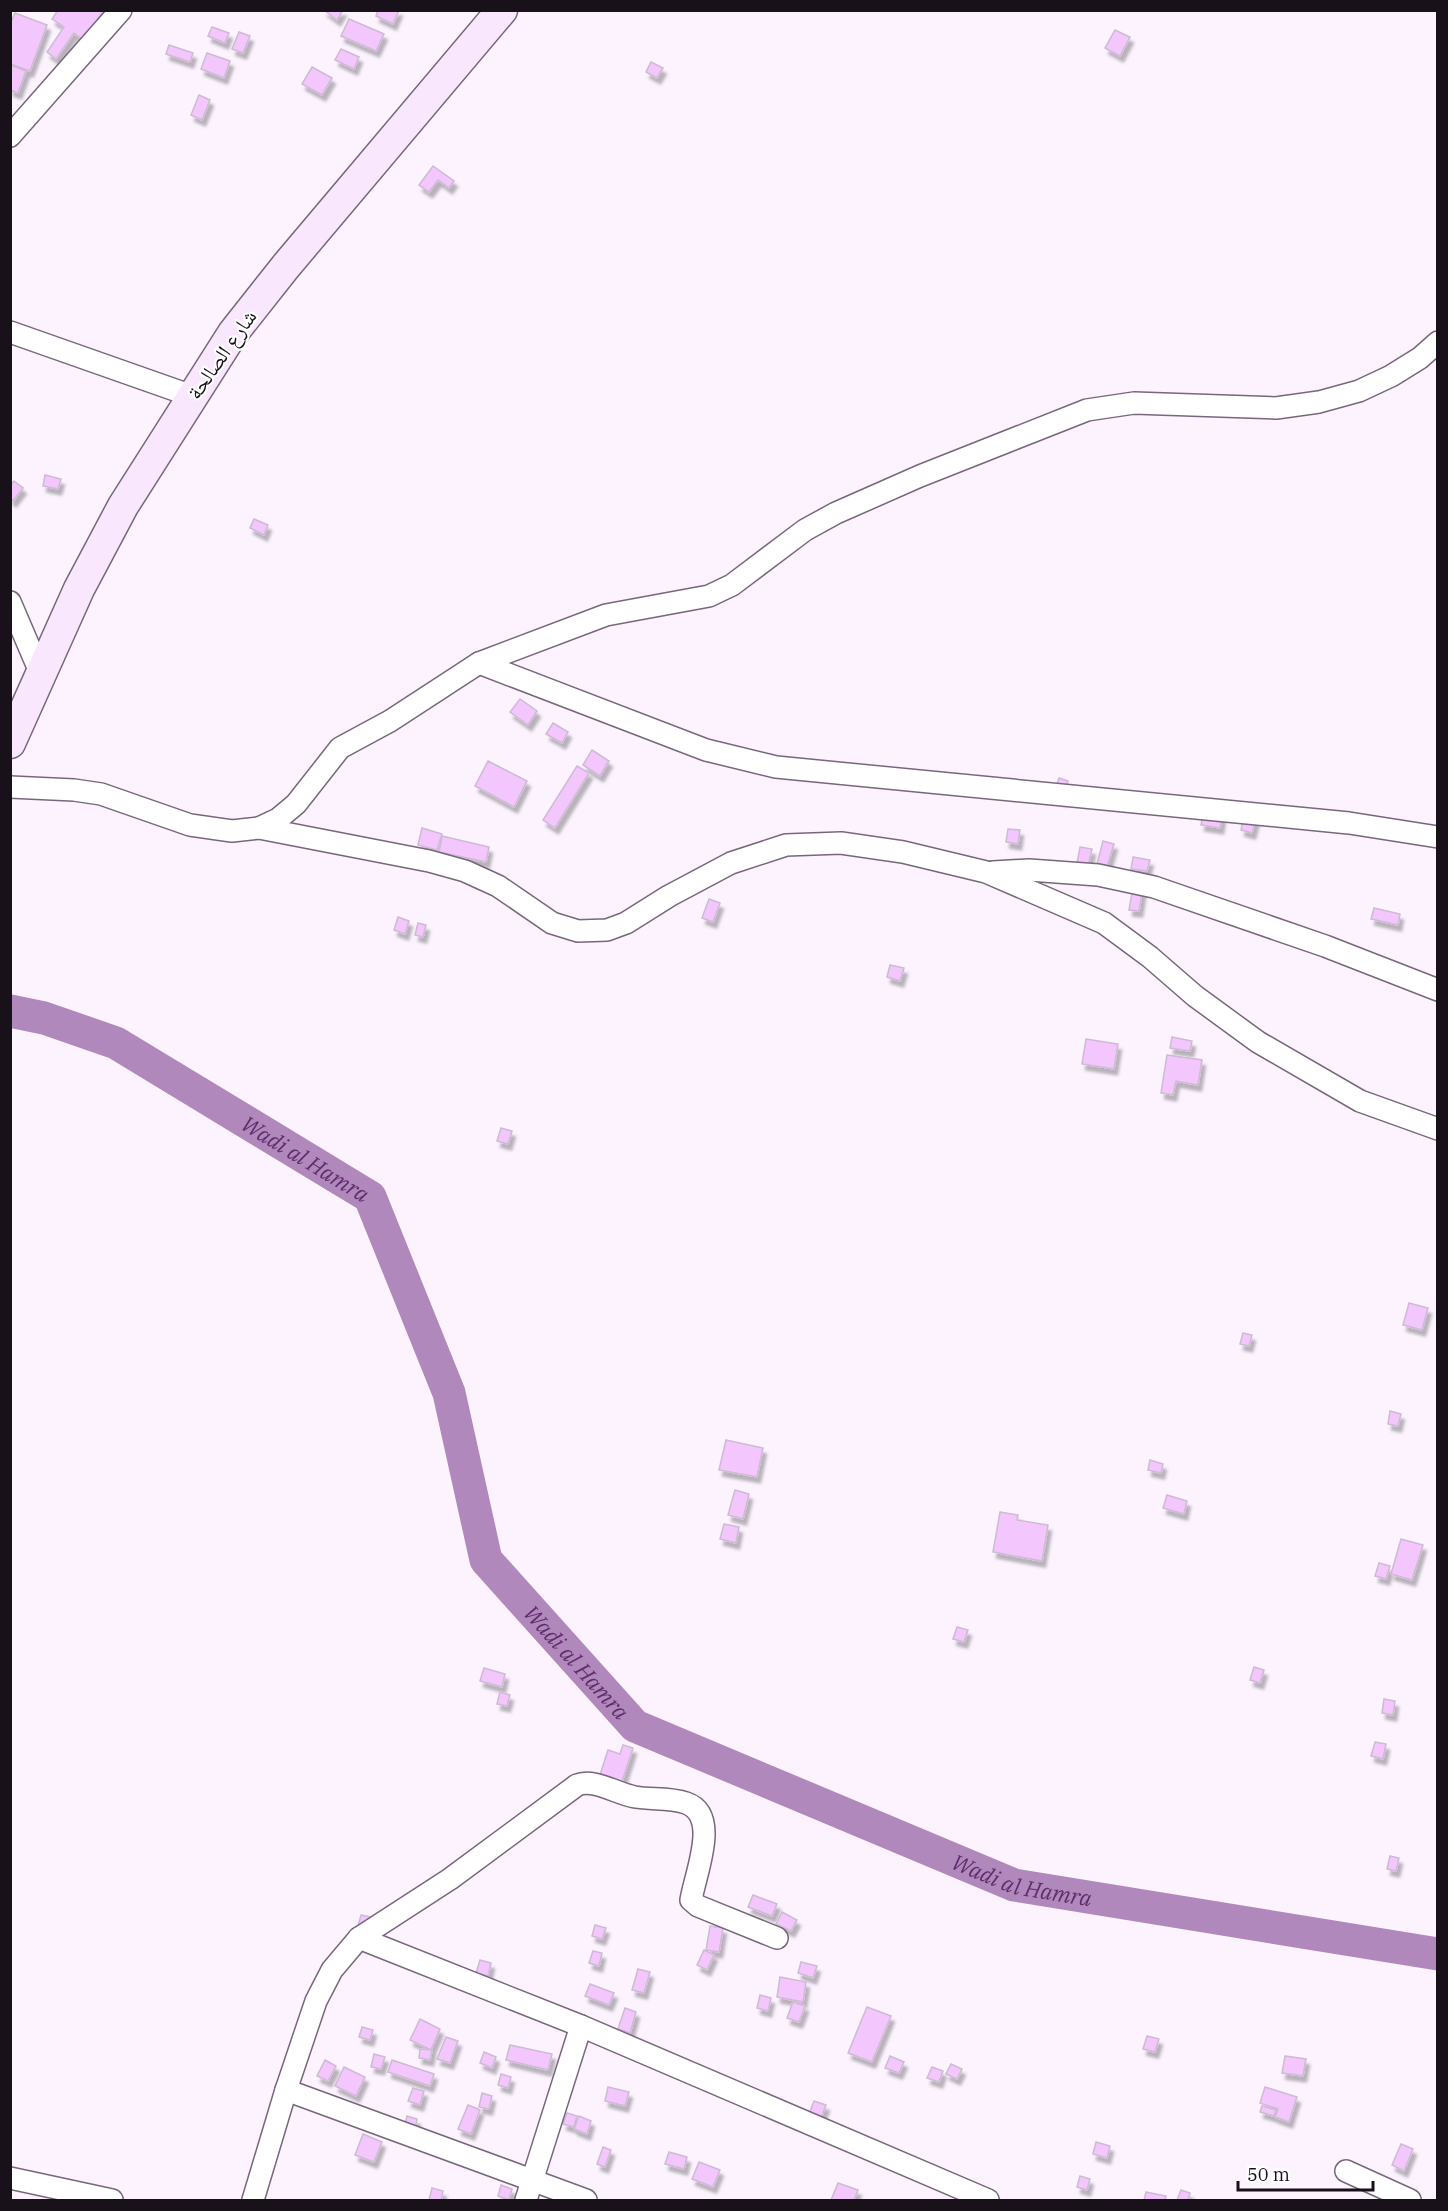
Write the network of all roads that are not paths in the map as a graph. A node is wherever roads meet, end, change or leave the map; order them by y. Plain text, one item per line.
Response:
1 (121, 10) edge
2 (502, 10) edge
3 (10, 136) edge
4 (10, 332) edge
5 (1437, 342) edge
6 (192, 396) junction
7 (12, 607) edge
8 (479, 663) junction
9 (40, 672) junction
10 (10, 743) edge
11 (10, 787) edge
12 (259, 828) junction
13 (1437, 837) edge
14 (986, 872) junction
15 (1437, 990) edge
16 (1437, 1130) edge
17 (359, 1938) junction
18 (777, 1938) dead end
19 (581, 2026) junction
20 (286, 2090) junction
21 (1346, 2171) dead end
22 (10, 2178) edge
23 (529, 2191) edge
24 (112, 2200) edge
25 (253, 2200) edge
26 (586, 2200) edge
27 (988, 2200) edge
28 (1410, 2200) edge

1 - 3 street
2 - 6 main road, شارع الصالحة
4 - 6 street
5 - 8 street
6 - 9 main road, شارع الصالحة
7 - 9 street
8 - 12 street
8 - 13 street
9 - 10 main road, شارع الصالحة
11 - 12 street
12 - 14 street
14 - 15 street
14 - 16 street
17 - 18 street
17 - 19 street
17 - 20 street
19 - 23 street
19 - 27 street
20 - 23 street
20 - 25 street
21 - 28 street
22 - 24 street
23 - 26 street

